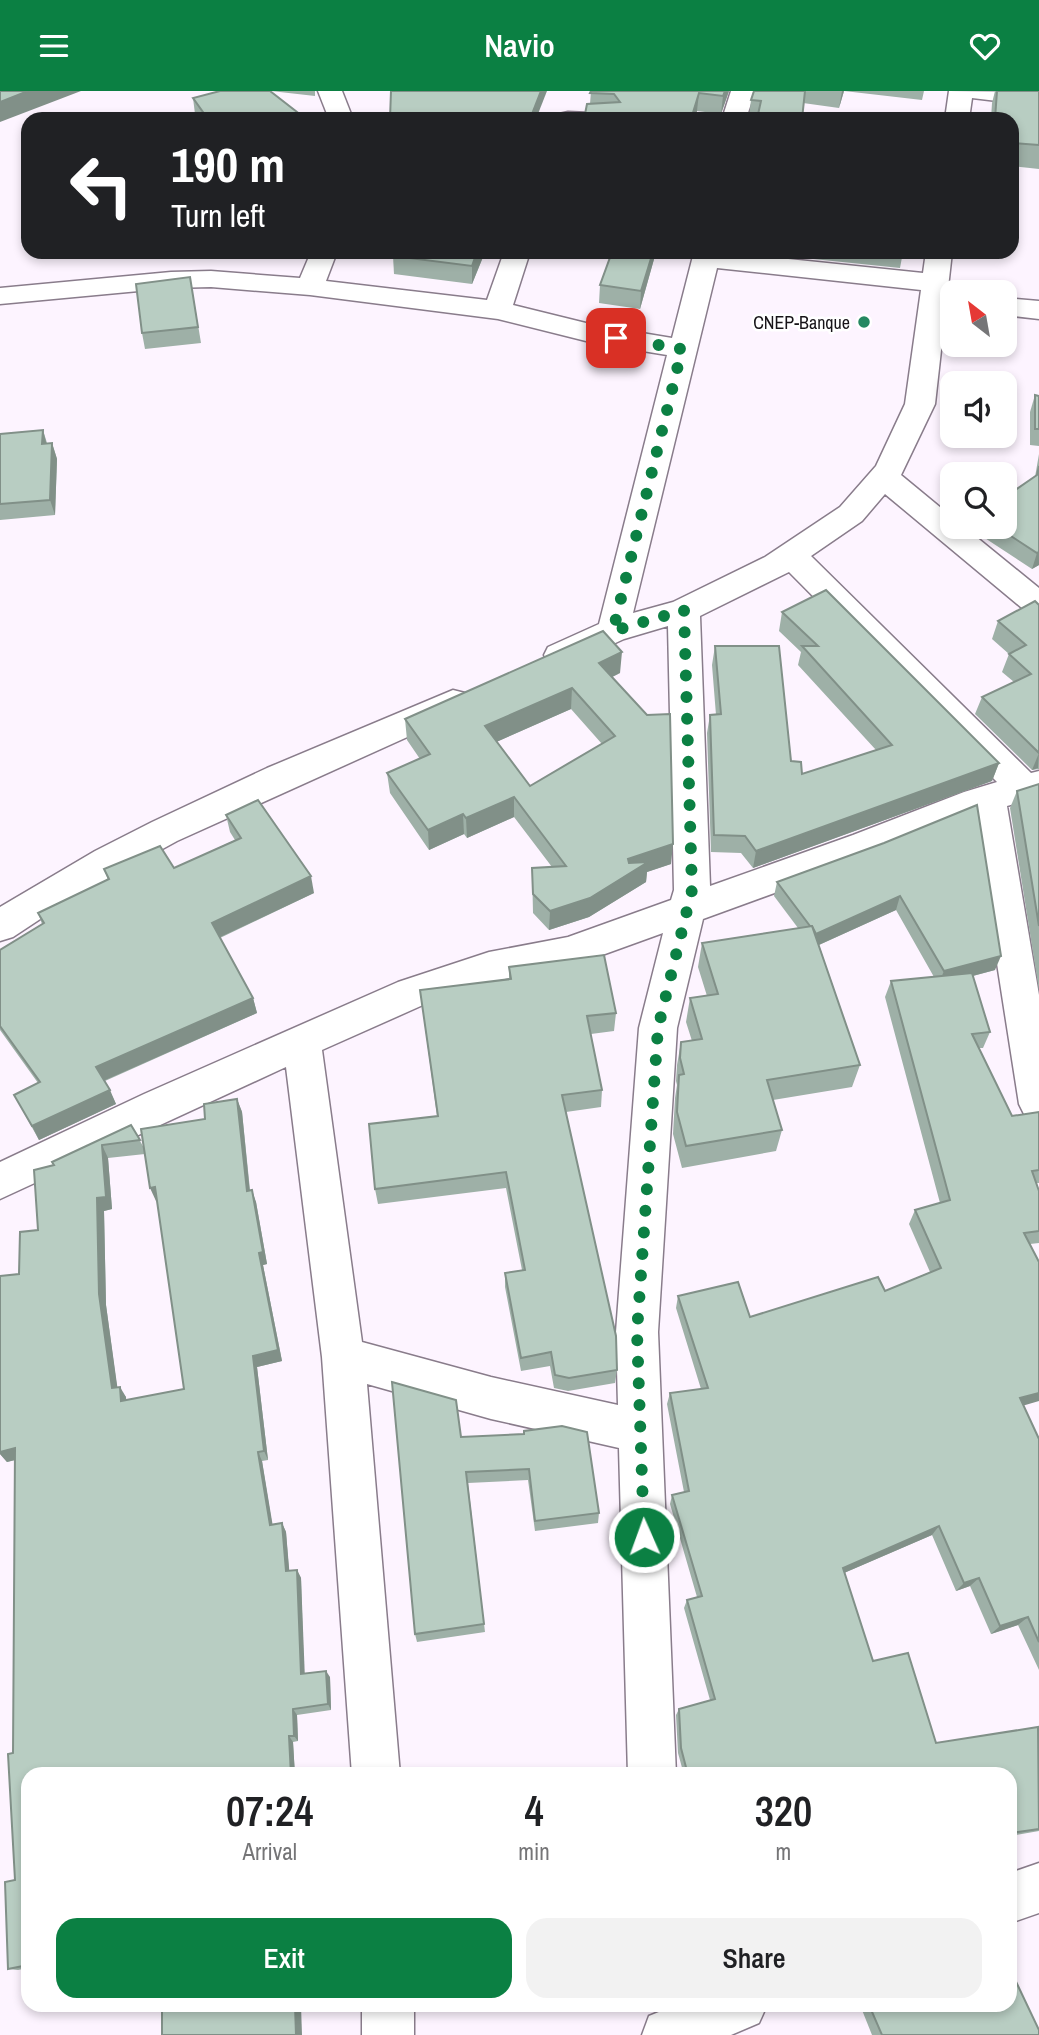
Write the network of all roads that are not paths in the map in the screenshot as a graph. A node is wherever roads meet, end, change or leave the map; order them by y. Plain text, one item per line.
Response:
1 (330, 91) edge
2 (743, 91) edge
3 (961, 91) edge
4 (974, 91) edge
5 (1039, 99) edge
6 (338, 112) edge
7 (736, 112) edge
8 (958, 112) edge
9 (321, 259) edge
10 (515, 259) edge
11 (706, 259) edge
12 (740, 259) edge
13 (940, 283) edge
14 (310, 287) junction
15 (0, 296) edge
16 (1017, 307) edge
17 (498, 310) junction
18 (1039, 310) edge
19 (682, 349) junction
20 (884, 477) junction
21 (791, 555) junction
22 (1039, 605) edge
23 (684, 610) junction
24 (613, 631) junction
25 (538, 664) edge
26 (475, 692) edge
27 (1031, 785) edge
28 (989, 797) junction
29 (688, 908) junction
30 (0, 926) edge
31 (302, 1043) junction
32 (1039, 1104) edge
33 (0, 1181) edge
34 (343, 1357) junction
35 (641, 1431) junction
36 (375, 1767) edge
37 (652, 1767) edge
38 (1039, 1888) edge
39 (1017, 1896) edge
40 (388, 2012) edge
41 (666, 2012) edge
42 (724, 2012) edge
43 (388, 2035) edge
44 (668, 2035) edge

1 - 6 street
2 - 7 street
3 - 8 street
4 - 5 street
9 - 14 street
10 - 17 street
11 - 19 street
12 - 13 street
13 - 20 street
14 - 15 street
14 - 17 street
16 - 18 street
17 - 19 street
19 - 24 street
20 - 21 street
20 - 22 street
21 - 23 street
21 - 27 street
23 - 24 street
23 - 29 street
24 - 25 street
26 - 30 street
27 - 28 street
28 - 29 street
28 - 32 street
29 - 31 street
29 - 35 street
31 - 33 street
31 - 34 street
34 - 35 street
34 - 36 street
35 - 37 street
38 - 39 street
40 - 43 street
41 - 44 street
42 - 44 street

